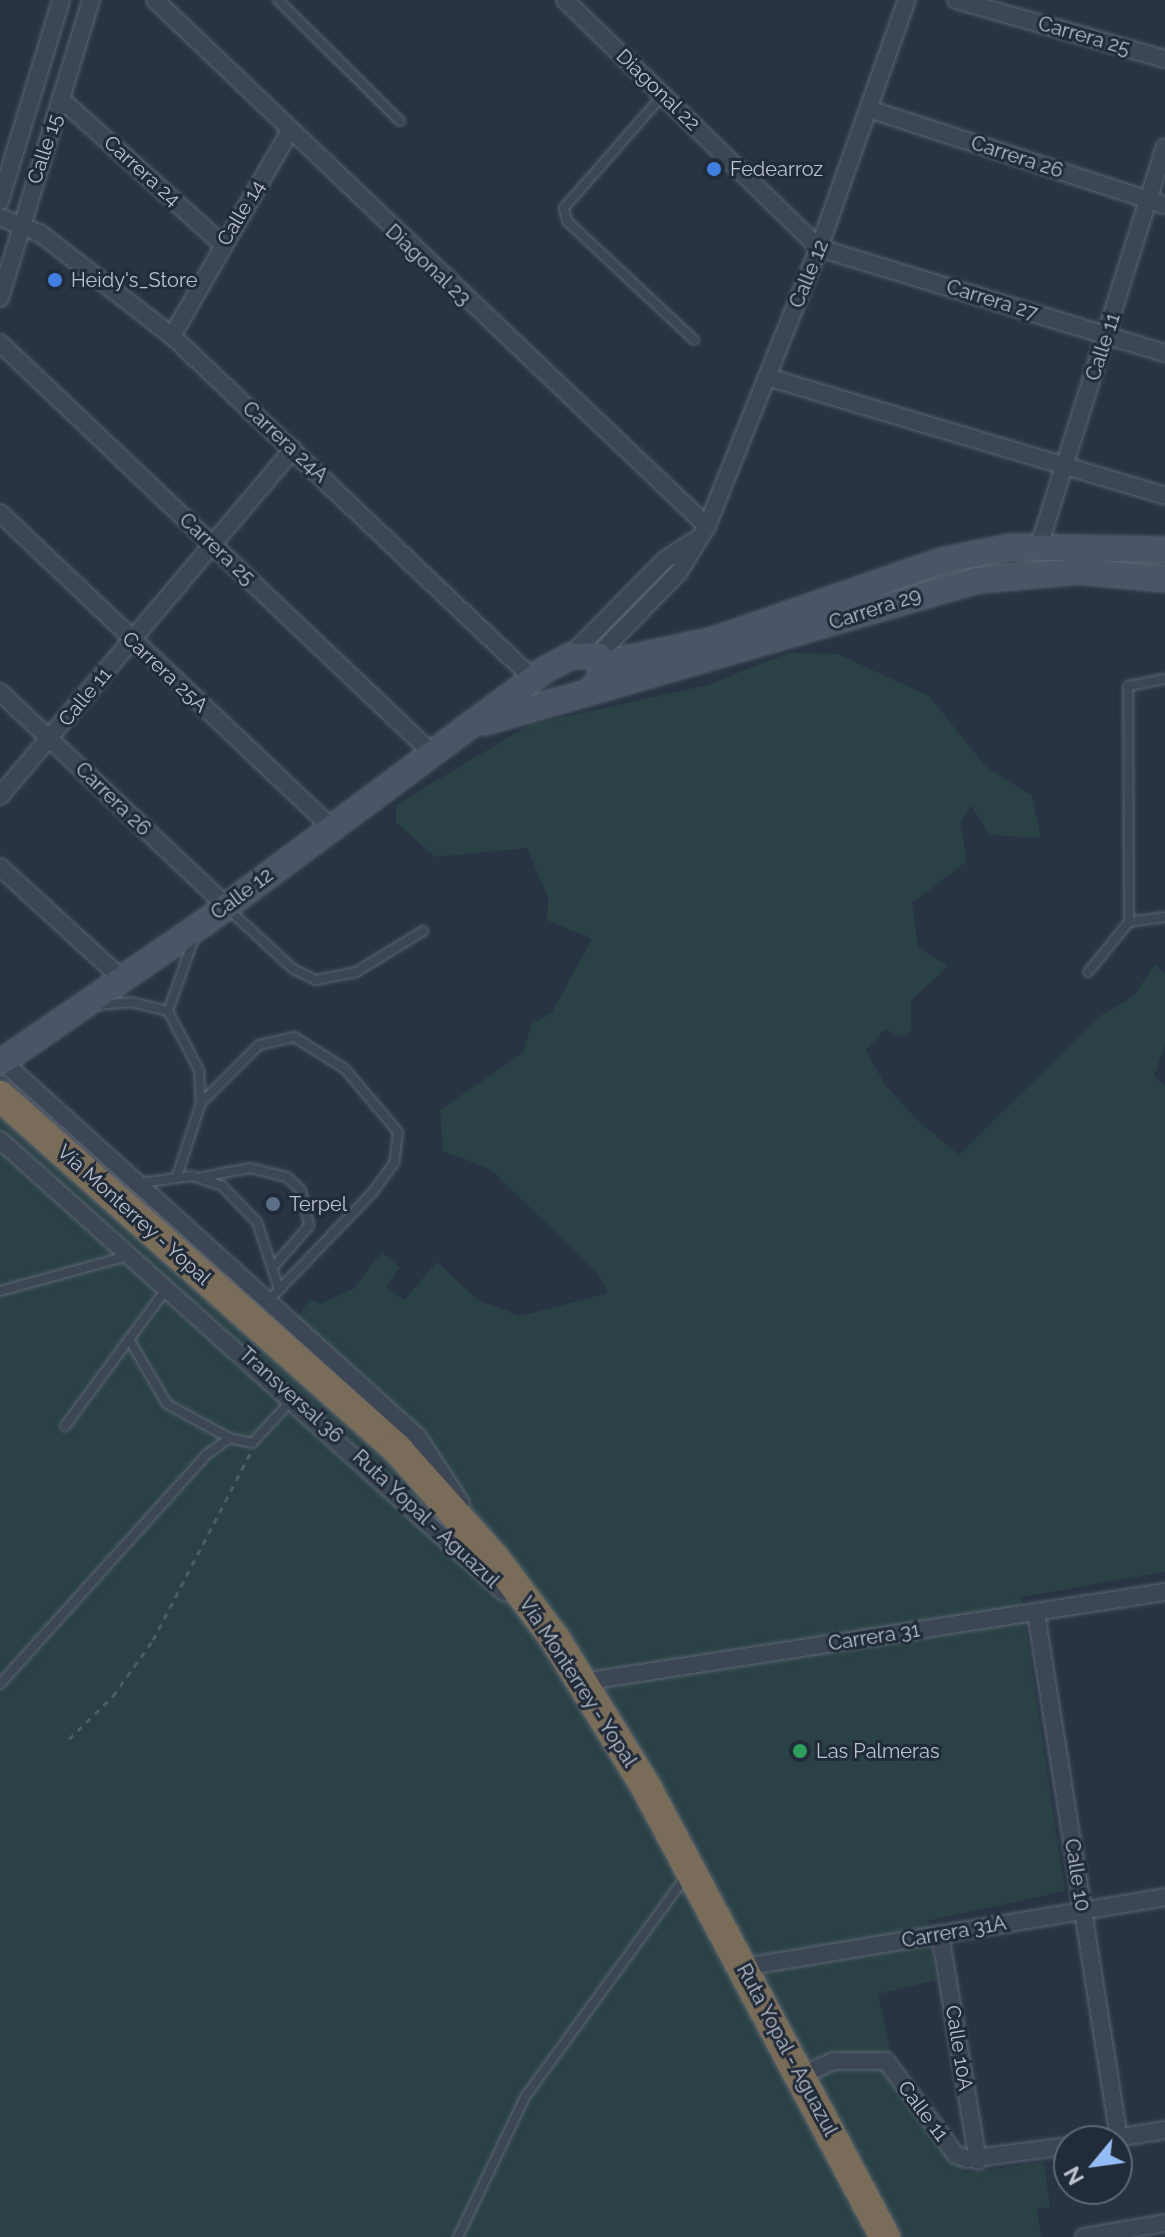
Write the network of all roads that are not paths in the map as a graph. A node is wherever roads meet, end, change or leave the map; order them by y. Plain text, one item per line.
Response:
1 (61, 0) edge
2 (91, 0) edge
3 (155, 0) edge
4 (278, 0) edge
5 (907, 0) edge
6 (956, 0) edge
7 (576, 3) edge
8 (1165, 59) edge
9 (663, 95) junction
10 (61, 99) junction
11 (869, 109) junction
12 (400, 121) dead end
13 (288, 134) junction
14 (1165, 147) edge
15 (0, 201) edge
16 (1157, 202) edge
17 (0, 217) edge
18 (21, 223) junction
19 (222, 244) junction
20 (819, 248) junction
21 (0, 298) edge
22 (1107, 335) junction
23 (172, 336) junction
24 (694, 340) dead end
25 (0, 343) edge
26 (1165, 353) edge
27 (767, 377) junction
28 (293, 449) junction
29 (1063, 468) junction
30 (1165, 496) edge
31 (0, 513) edge
32 (707, 526) junction
33 (695, 540) junction
34 (212, 545) junction
35 (1039, 546) junction
36 (1165, 550) edge
37 (1165, 579) edge
38 (132, 641) junction
39 (570, 656) junction
40 (600, 659) junction
41 (533, 679) junction
42 (1165, 679) edge
43 (592, 690) junction
44 (0, 692) edge
45 (482, 722) junction
46 (50, 739) junction
47 (434, 755) junction
48 (0, 796) edge
49 (332, 828) junction
50 (0, 867) edge
51 (226, 906) junction
52 (1165, 917) edge
53 (1129, 922) junction
54 (204, 923) junction
55 (423, 931) dead end
56 (1088, 972) dead end
57 (121, 978) junction
58 (168, 1011) junction
59 (69, 1012) junction
60 (1, 1061) edge
61 (0, 1096) edge
62 (201, 1103) junction
63 (0, 1139) edge
64 (177, 1176) junction
65 (202, 1177) junction
66 (140, 1183) junction
67 (132, 1255) junction
68 (273, 1267) junction
69 (168, 1287) junction
70 (0, 1291) edge
71 (274, 1294) junction
72 (129, 1339) junction
73 (294, 1397) junction
74 (65, 1426) dead end
75 (229, 1438) junction
76 (1165, 1592) edge
77 (518, 1598) junction
78 (1036, 1613) junction
79 (576, 1672) junction
80 (0, 1684) edge
81 (692, 1869) junction
82 (1165, 1897) edge
83 (1083, 1911) junction
84 (940, 1934) junction
85 (744, 1967) junction
86 (801, 2076) junction
87 (1117, 2125) edge
88 (1165, 2130) edge
89 (1133, 2136) edge
90 (1053, 2149) edge
91 (978, 2161) junction
92 (1165, 2223) edge
93 (458, 2237) edge
94 (885, 2237) edge
95 (1084, 2237) edge

1 - 15 street, Calle 15
2 - 10 street, Calle 15
3 - 13 street, Diagonal 23
4 - 12 lane
5 - 11 street, Calle 12
6 - 8 street, Carrera 25
7 - 9 street, Diagonal 22
9 - 20 street, Diagonal 22
9 - 24 lane
10 - 18 street, Calle 15
10 - 19 street, Carrera 24
11 - 16 street, Carrera 26
11 - 20 street, Calle 12
13 - 19 street, Calle 14
13 - 32 street, Diagonal 23
14 - 16 street, Calle 11
16 - 22 street, Calle 11
17 - 18 street
18 - 21 street, Calle 15
18 - 23 street, Carrera 24A
19 - 23 street, Calle 14
20 - 22 street, Carrera 27
20 - 27 street, Calle 12
22 - 26 street, Carrera 27
22 - 29 street, Calle 11
23 - 28 street, Carrera 24A
25 - 34 street, Carrera 25
27 - 29 street
27 - 32 street, Calle 12
28 - 34 street, Calle 11
28 - 41 street, Carrera 24A
29 - 30 street
29 - 35 street, Calle 11
31 - 38 street, Carrera 25A
32 - 33 street, Calle 12
33 - 39 street, Calle 12
33 - 40 street, Calle 12
34 - 38 street, Calle 11
34 - 47 street, Carrera 25
35 - 36 main road, Carrera 29
35 - 40 main road, Carrera 29
37 - 43 main road, Carrera 29
38 - 46 street, Calle 11
38 - 49 street, Carrera 25A
39 - 40 main road, Carrera 29
39 - 41 main road, Carrera 29
40 - 43 main road
41 - 45 main road, Carrera 29
42 - 53 lane
43 - 45 main road, Carrera 29
44 - 46 street, Carrera 26
45 - 47 main road, Calle 12
46 - 48 street, Calle 11
46 - 51 street, Carrera 26
47 - 49 main road, Calle 12
49 - 51 main road, Calle 12
50 - 57 street
51 - 54 main road, Calle 12
51 - 55 lane
52 - 53 lane
53 - 56 lane
54 - 57 main road, Calle 12
54 - 58 lane
57 - 59 main road, Calle 12
58 - 59 lane
58 - 62 lane
59 - 60 main road, Calle 12
60 - 66 street
61 - 77 highway, Vía Monterrey - Yopal
62 - 64 lane
62 - 71 lane
63 - 67 street
64 - 65 lane
64 - 66 lane
65 - 68 lane
65 - 68 lane
66 - 71 street
67 - 69 lane, Ruta Yopal - Aguazul
67 - 70 lane
68 - 71 lane
69 - 72 lane
69 - 73 lane, Ruta Yopal - Aguazul
71 - 77 street
72 - 74 lane
72 - 75 lane
73 - 75 lane
73 - 77 lane, Ruta Yopal - Aguazul
75 - 80 lane
76 - 78 street, Carrera 31
77 - 79 highway, Vía Monterrey - Yopal
78 - 79 street, Carrera 31
78 - 83 street, Calle 10
79 - 81 lane, Ruta Yopal - Aguazul
81 - 85 lane, Ruta Yopal - Aguazul
81 - 93 lane
82 - 83 street, Carrera 31A
83 - 84 street, Carrera 31A
83 - 87 street, Calle 10
84 - 85 street, Carrera 31A
84 - 91 street, Calle 10A
85 - 86 lane, Ruta Yopal - Aguazul
86 - 91 street, Calle 11
86 - 94 lane, Ruta Yopal - Aguazul
88 - 89 street
90 - 91 street
92 - 95 street

